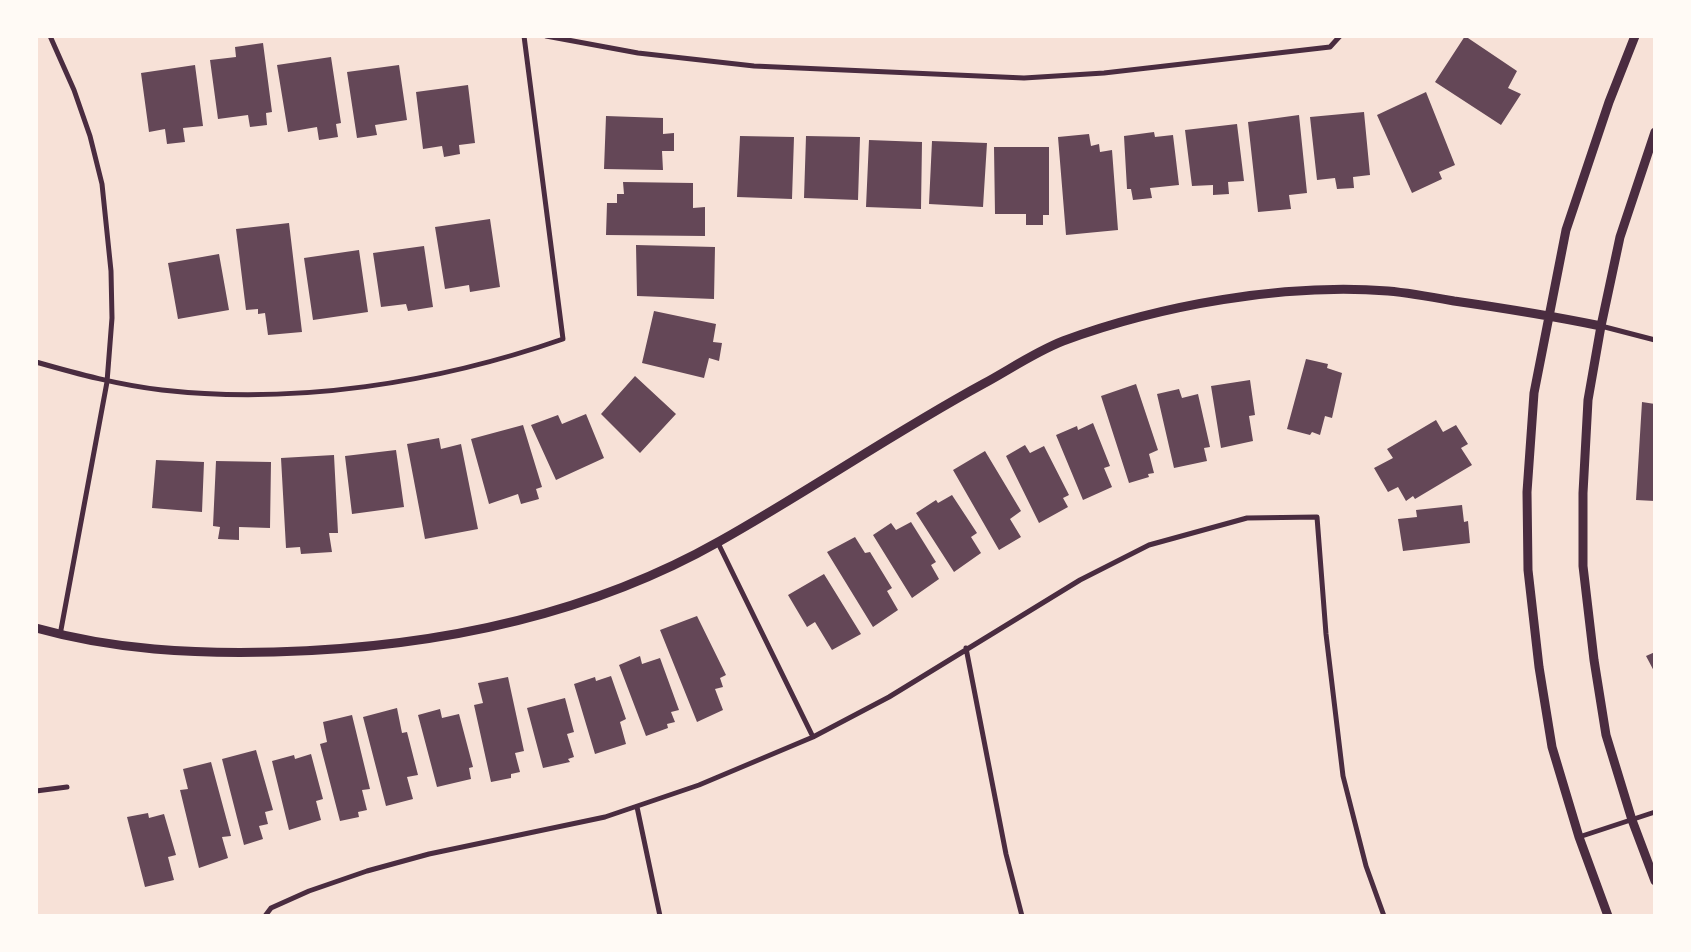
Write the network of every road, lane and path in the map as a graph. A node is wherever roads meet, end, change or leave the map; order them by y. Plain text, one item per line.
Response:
1 (50, 36) edge
2 (524, 36) edge
3 (546, 36) edge
4 (1340, 36) edge
5 (1635, 36) edge
6 (1655, 132) edge
7 (1548, 315) junction
8 (1601, 326) junction
9 (1655, 340) edge
10 (36, 362) edge
11 (107, 382) junction
12 (718, 543) junction
13 (36, 628) edge
14 (60, 634) junction
15 (966, 648) junction
16 (813, 737) junction
17 (67, 787) dead end
18 (36, 791) edge
19 (637, 807) junction
20 (1655, 812) edge
21 (1632, 820) junction
22 (1579, 837) junction
23 (1655, 882) edge
24 (265, 916) edge
25 (660, 916) edge
26 (1022, 916) edge
27 (1384, 916) edge
28 (1608, 916) edge

1 - 11 street
2 - 11 street
3 - 4 street
5 - 7 street
6 - 8 street
7 - 8 street
7 - 12 street
7 - 22 street
8 - 9 street
8 - 21 street
10 - 11 street
11 - 14 street
12 - 14 street
12 - 16 street
13 - 14 street
15 - 16 street
15 - 26 street
15 - 27 street
16 - 19 street
17 - 18 street
19 - 24 street
19 - 25 street
20 - 21 street
21 - 22 street
21 - 23 street
22 - 28 street

